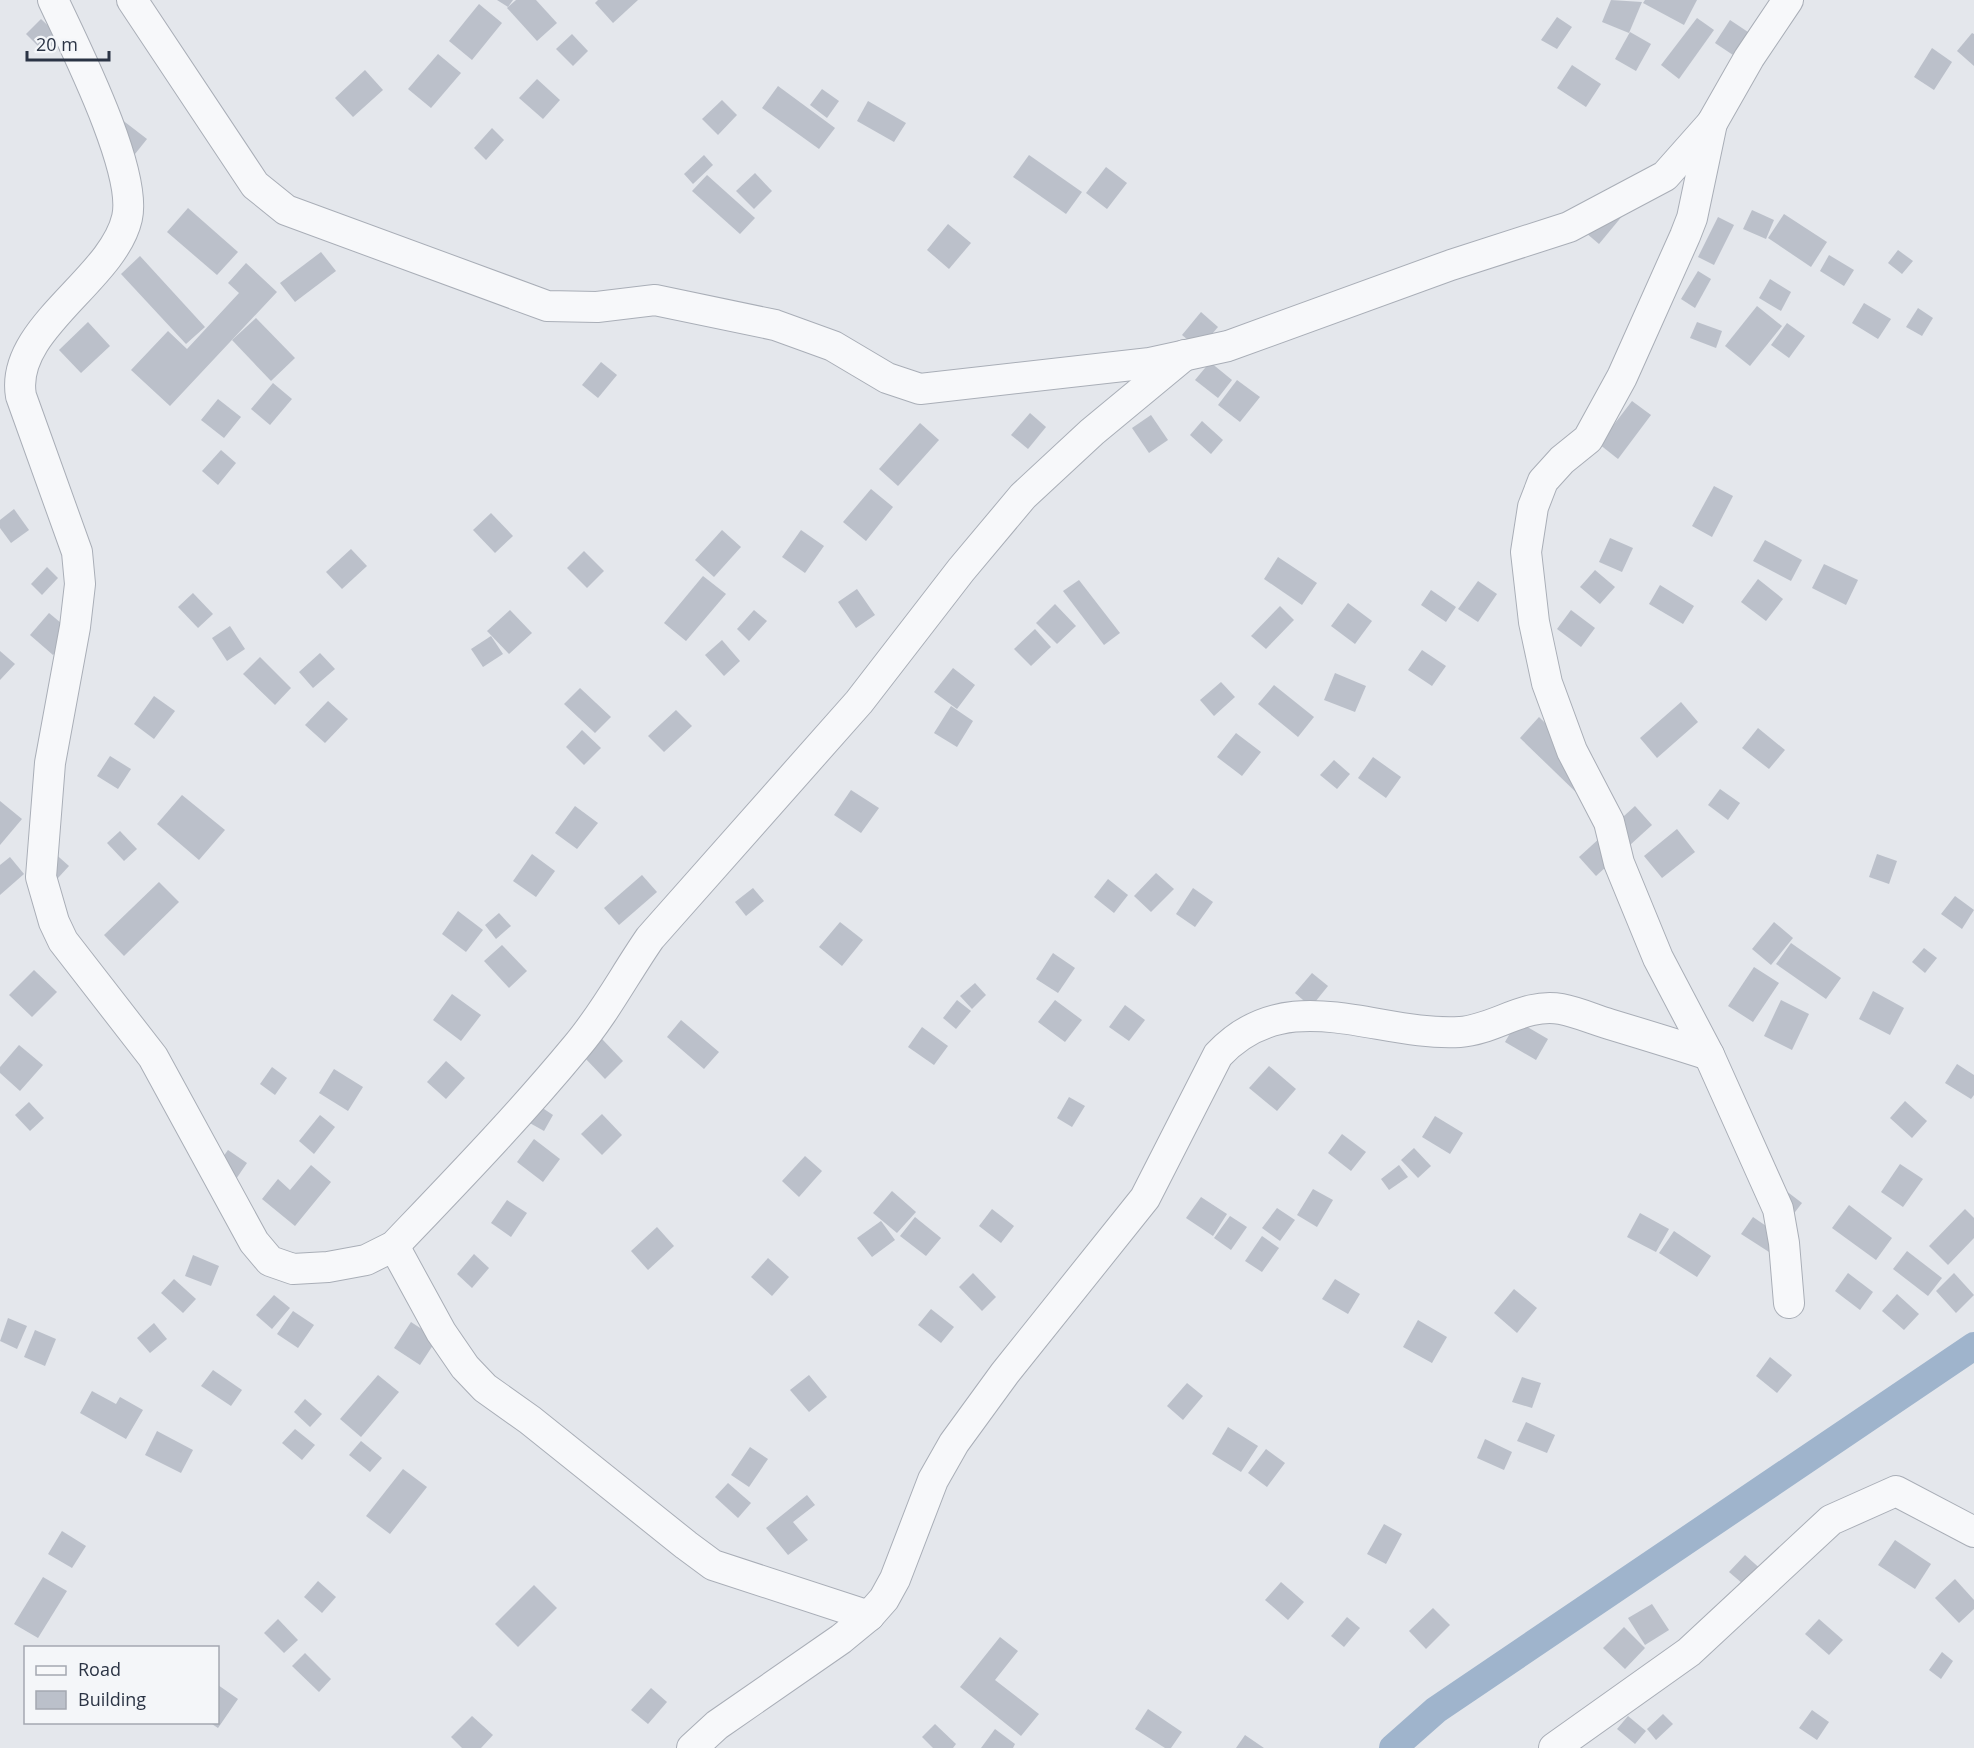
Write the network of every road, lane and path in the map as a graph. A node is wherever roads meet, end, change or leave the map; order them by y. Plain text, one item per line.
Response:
1 (52, 0) edge
2 (132, 0) edge
3 (1788, 0) edge
4 (1712, 123) junction
5 (1185, 355) junction
6 (1708, 1055) junction
7 (394, 1246) junction
8 (1789, 1303) dead end
9 (1974, 1532) edge
10 (869, 1616) junction
11 (692, 1748) edge
12 (1554, 1748) edge

1 - 7 street
2 - 5 street
3 - 4 street
4 - 5 street
4 - 6 street
5 - 7 street
6 - 8 street
6 - 10 street
7 - 10 street
9 - 12 street
10 - 11 street

